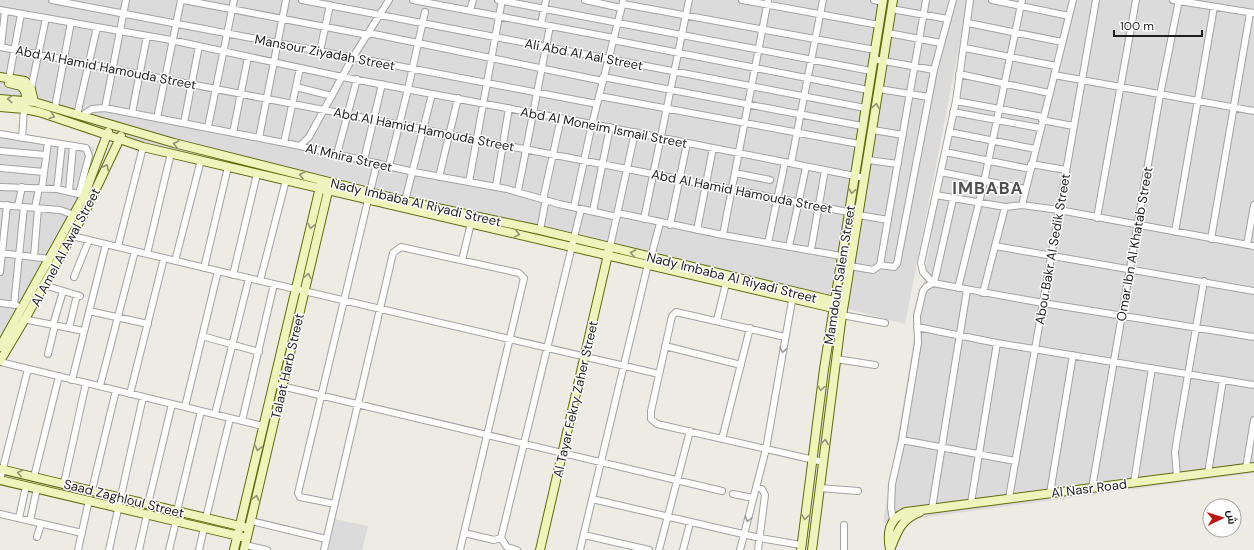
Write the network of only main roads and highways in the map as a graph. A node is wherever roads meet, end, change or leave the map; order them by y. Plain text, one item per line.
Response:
1 (893, 0) edge
2 (882, 1) edge
3 (0, 77) edge
4 (0, 82) edge
5 (0, 99) edge
6 (28, 104) junction
7 (0, 107) edge
8 (110, 125) junction
9 (124, 130) junction
10 (106, 136) junction
11 (119, 140) junction
12 (325, 185) junction
13 (369, 196) junction
14 (573, 242) junction
15 (609, 251) junction
16 (650, 261) junction
17 (793, 295) junction
18 (834, 305) junction
19 (21, 318) junction
20 (0, 347) edge
21 (0, 362) edge
22 (824, 369) junction
23 (835, 371) junction
24 (1251, 468) edge
25 (1, 469) edge
26 (0, 480) edge
27 (932, 508) junction
28 (250, 524) junction
29 (240, 526) junction
30 (238, 536) junction
31 (245, 544) edge
32 (801, 547) edge
33 (234, 550) edge
34 (540, 550) edge
35 (812, 550) edge
36 (890, 550) edge

23 -> 1 main road, Mamdouh Salem Street
2 -> 18 main road, Mamdouh Salem Street
3 - 6 main road
4 - 6 main road
6 -> 5 main road, Nady Imbaba Al Riyadi Street
6 - 7 main road, Nady Imbaba Al Riyadi Street
6 - 8 main road, Nady Imbaba Al Riyadi Street
6 -> 10 main road, Nady Imbaba Al Riyadi Street
8 - 9 main road, Nady Imbaba Al Riyadi Street
8 - 10 main road, Al Amel Al Awal Street
9 - 11 main road, Al Amel Al Awal Street
12 -> 9 main road, Nady Imbaba Al Riyadi Street
10 - 11 main road, Nady Imbaba Al Riyadi Street
10 - 19 main road, Al Amel Al Awal Street
11 - 12 main road, Nady Imbaba Al Riyadi Street
19 -> 11 main road, Al Amel Al Awal Street
12 - 13 main road, Nady Imbaba Al Riyadi Street
28 -> 12 main road, Talaat Harb Street
12 -> 29 main road, Talaat Harb Street
13 -> 14 main road, Nady Imbaba Al Riyadi Street
13 - 14 main road, Nady Imbaba Al Riyadi Street
14 - 15 main road, Nady Imbaba Al Riyadi Street
15 - 16 main road, Nady Imbaba Al Riyadi Street
15 - 34 main road, Al Tayar Fekry Zaher Street
16 - 17 main road, Nady Imbaba Al Riyadi Street
16 - 17 main road, Nady Imbaba Al Riyadi Street
17 - 18 main road, Nady Imbaba Al Riyadi Street
18 - 22 main road, Mamdouh Salem Street
19 - 20 main road, Al Amel Al Awal Street
19 - 21 main road, Al Amel Al Awal Street
22 - 23 main road
22 -> 32 main road, Mamdouh Salem Street
35 -> 23 main road, Mamdouh Salem Street
24 - 27 main road, Al Nasr Road
29 -> 25 main road, Saad Zaghloul Street
26 - 30 main road, Saad Zaghloul Street
27 - 36 main road
27 - 36 main road, Al Nasr Road
28 - 29 main road, Saad Zaghloul Street
28 - 31 main road, Talaat Harb Street
29 - 30 main road, Talaat Harb Street
30 - 31 main road, Saad Zaghloul Street
30 - 33 main road, Talaat Harb Street

